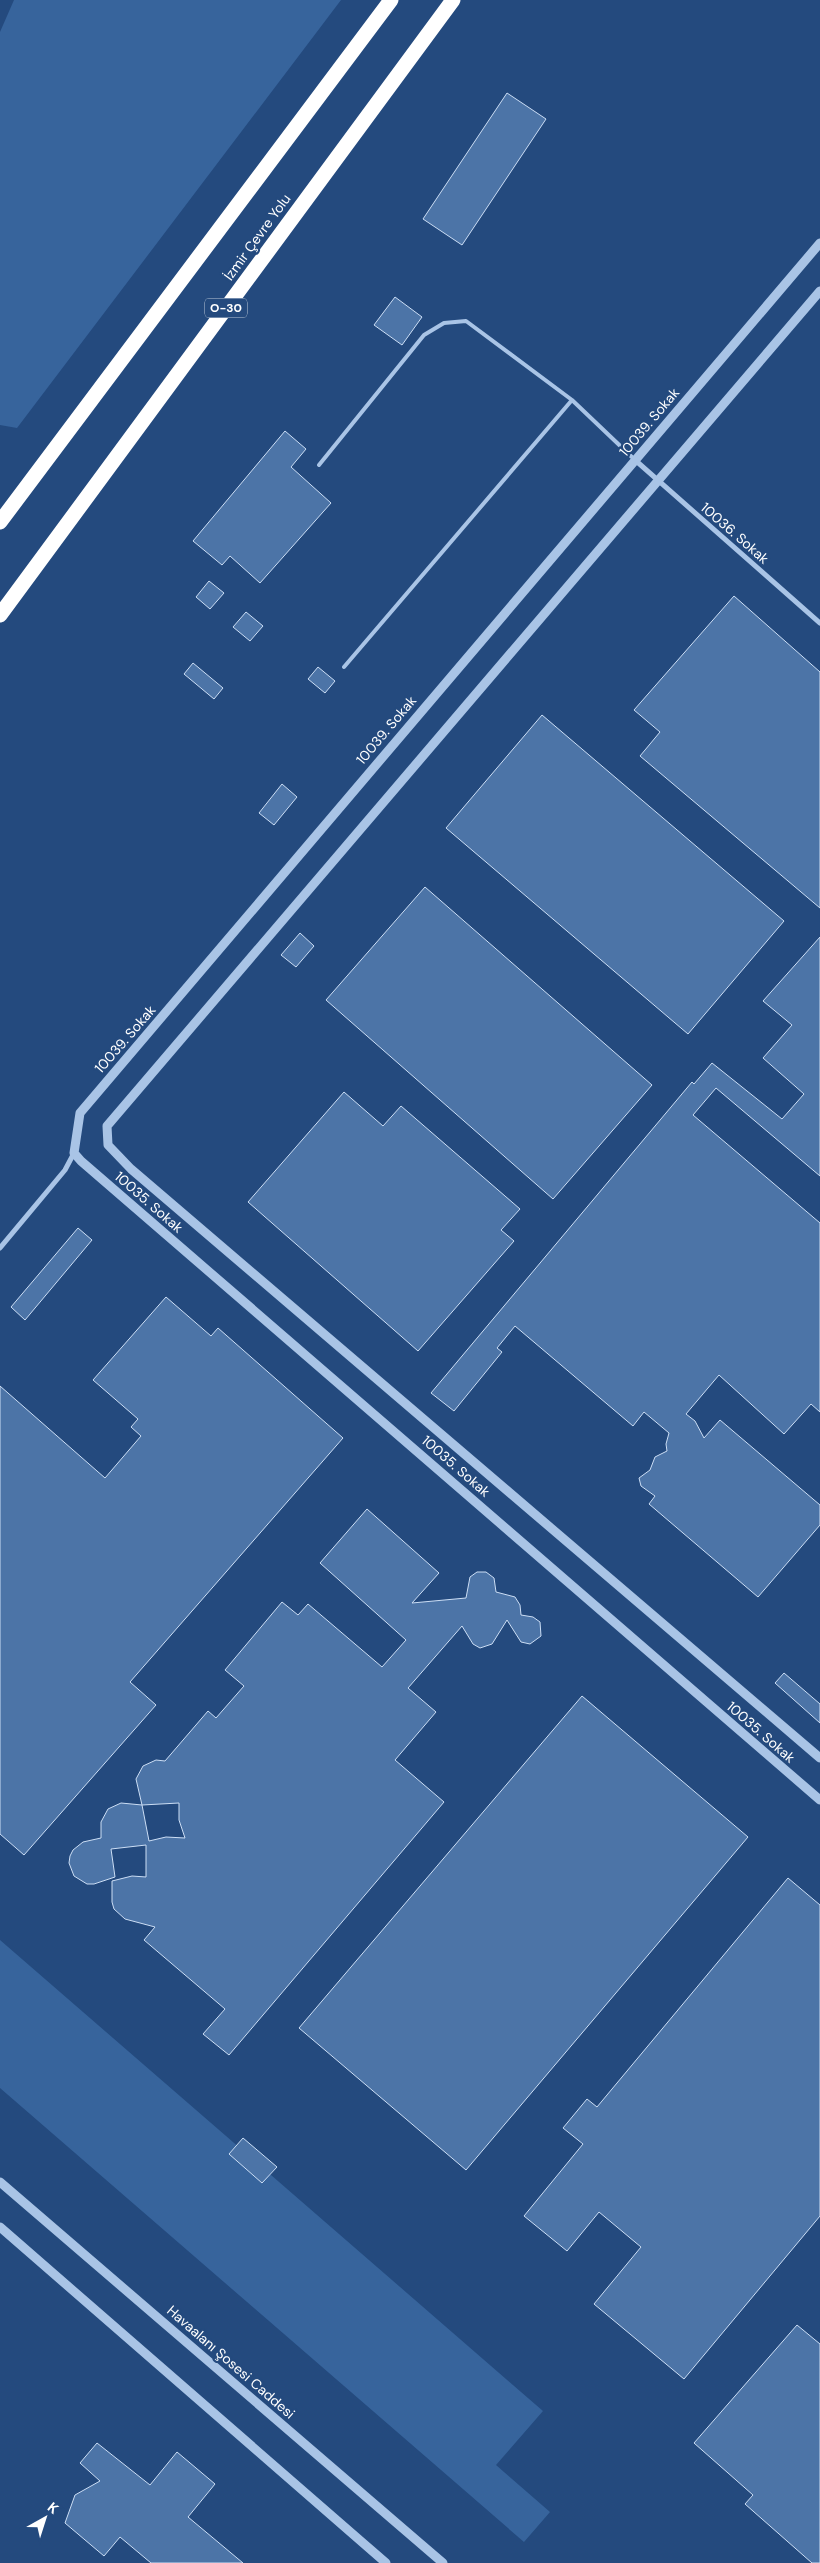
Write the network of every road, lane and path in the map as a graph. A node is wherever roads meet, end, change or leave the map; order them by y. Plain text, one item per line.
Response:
1 (391, 0) edge
2 (453, 0) edge
3 (820, 243) edge
4 (820, 291) edge
5 (572, 400) junction
6 (635, 460) junction
7 (319, 465) dead end
8 (659, 480) junction
9 (0, 522) edge
10 (0, 615) edge
11 (820, 623) edge
12 (344, 667) dead end
13 (74, 1153) junction
14 (0, 1248) edge
15 (820, 1758) edge
16 (820, 1800) edge
17 (0, 2182) edge
18 (0, 2226) edge
19 (386, 2563) edge
20 (443, 2563) edge

1 - 9 highway
2 - 10 highway, İzmir Çevre Yolu / O-30
3 - 6 street, 10039. Sokak
4 - 8 street
5 - 6 lane
5 - 7 lane
5 - 12 lane
6 - 8 street, 10036. Sokak
6 - 13 street, 10039. Sokak
8 - 11 street, 10036. Sokak
8 - 15 street, 10035. Sokak
13 - 14 street, 10039. Sokak
13 - 16 street, 10035. Sokak
17 - 20 street, Havaalanı Şosesi Caddesi
18 - 19 street

